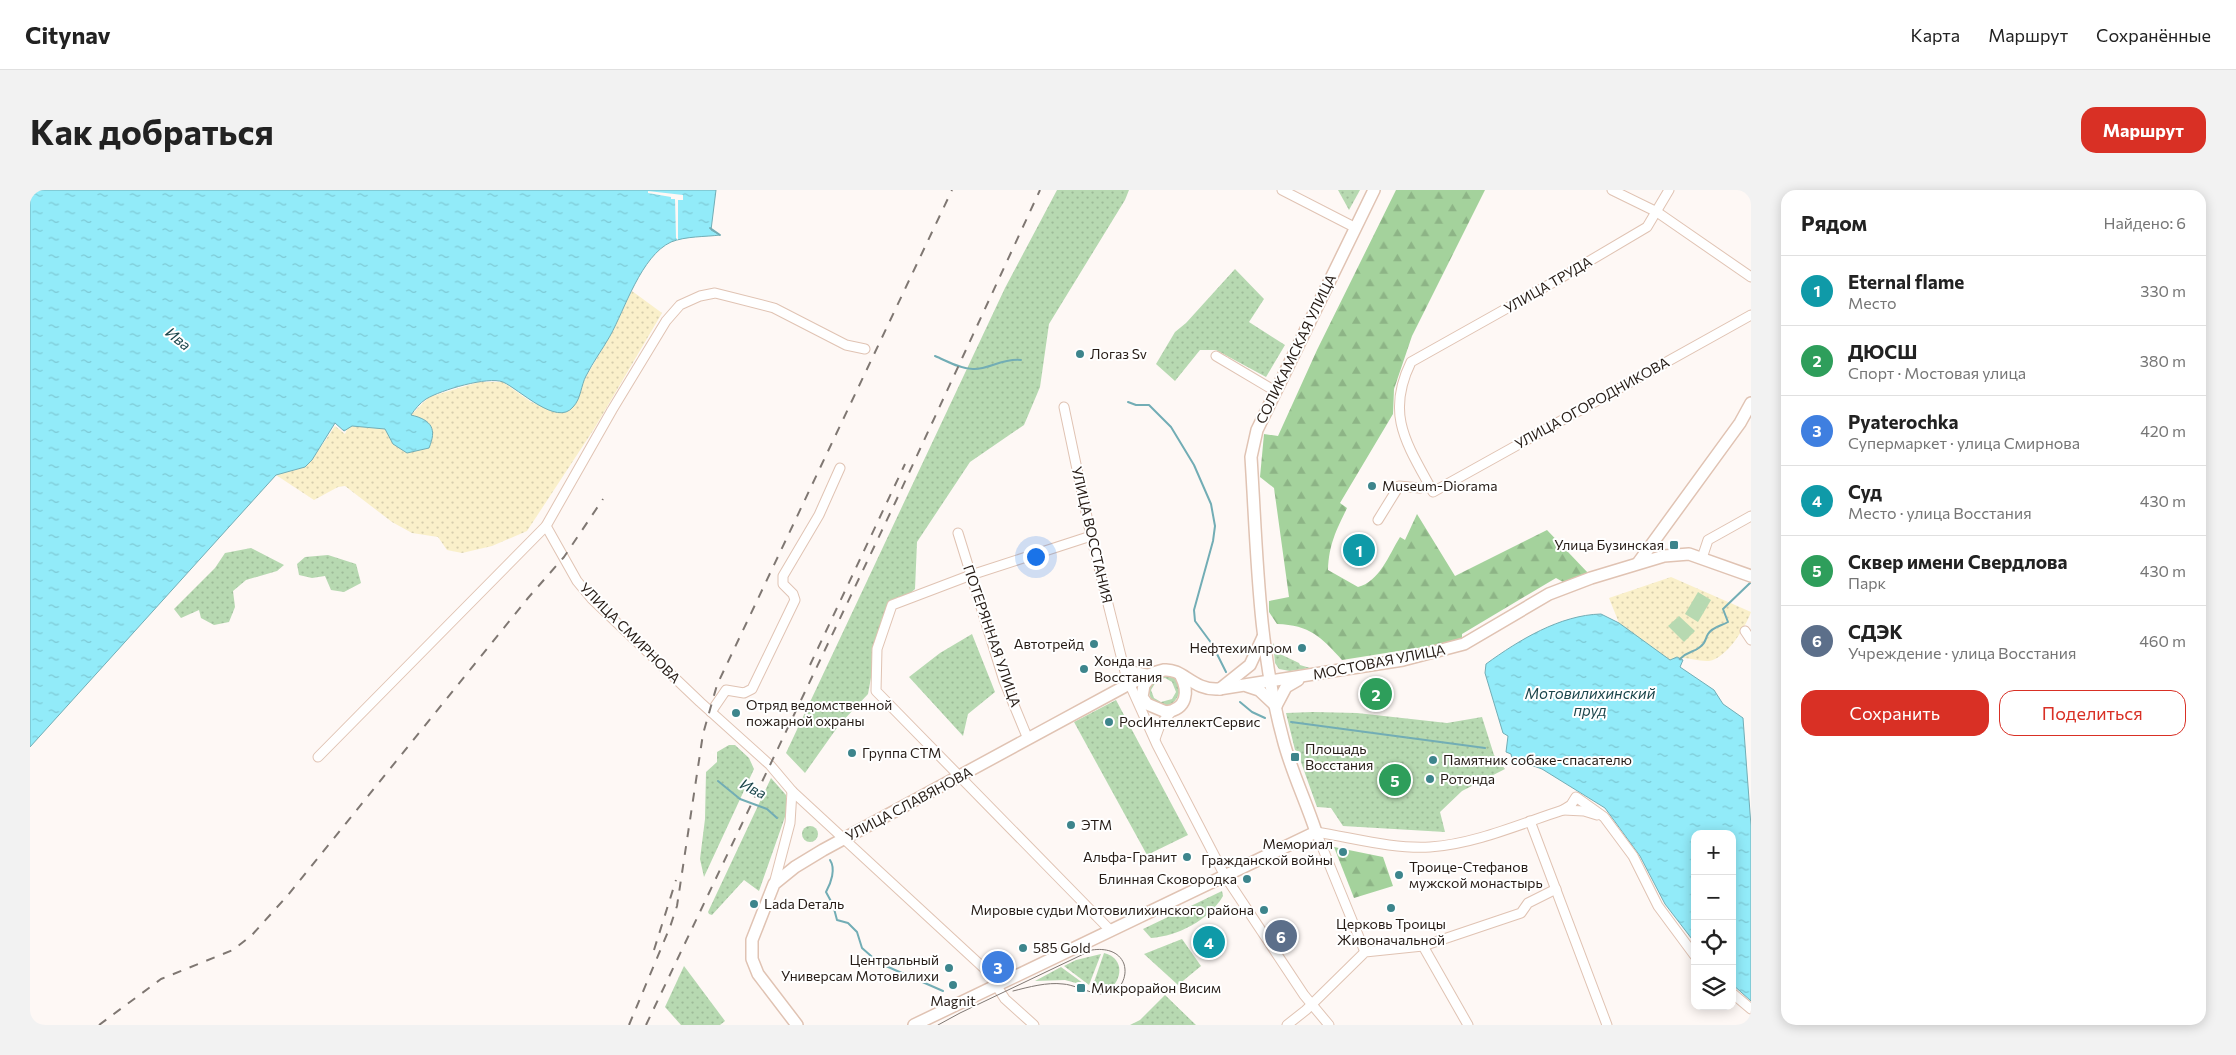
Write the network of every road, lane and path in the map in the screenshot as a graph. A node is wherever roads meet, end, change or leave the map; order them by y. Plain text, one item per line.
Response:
1 (1282, 190) edge
2 (1374, 190) edge
3 (1612, 190) edge
4 (1669, 190) edge
5 (1657, 212) junction
6 (1356, 228) junction
7 (1751, 277) edge
8 (1751, 314) edge
9 (865, 349) dead end
10 (1216, 356) dead end
11 (1275, 392) junction
12 (1751, 403) edge
13 (1064, 407) dead end
14 (840, 468) dead end
15 (1420, 488) dead end
16 (1433, 492) joint
17 (1751, 516) edge
18 (1378, 520) dead end
19 (546, 526) junction
20 (958, 533) dead end
21 (1091, 536) junction
22 (1702, 558) junction
23 (1638, 563) junction
24 (1747, 574) edge
25 (971, 575) junction
26 (1745, 631) dead end
27 (1263, 635) junction
28 (1751, 640) edge
29 (1121, 662) junction
30 (1180, 674) junction
31 (1152, 675) junction
32 (1312, 675) junction
33 (1271, 681) junction
34 (1131, 683) junction
35 (1242, 686) junction
36 (1219, 689) junction
37 (1142, 697) junction
38 (1276, 706) junction
39 (1172, 711) junction
40 (712, 712) junction
41 (1148, 726) junction
42 (1028, 738) junction
43 (1156, 742) junction
44 (318, 757) dead end
45 (960, 776) junction
46 (792, 791) junction
47 (1563, 810) junction
48 (1604, 817) junction
49 (1530, 821) junction
50 (1316, 832) junction
51 (844, 839) junction
52 (1225, 876) junction
53 (774, 884) junction
54 (1556, 889) junction
55 (1111, 931) junction
56 (1423, 946) junction
57 (1691, 951) edge
58 (1364, 952) junction
59 (996, 985) junction
60 (1736, 996) edge
61 (1311, 1005) junction
62 (1751, 1009) edge
63 (797, 1025) edge
64 (914, 1025) edge
65 (1034, 1025) edge
66 (1287, 1025) edge
67 (1329, 1025) edge
68 (1468, 1025) edge
69 (1607, 1025) edge

1 - 6 street
2 - 6 main road, СОЛИКАМСКАЯ УЛИЦА
3 - 5 street
4 - 5 street, УЛИЦА ТРУДА
5 - 7 street
5 - 16 street, УЛИЦА ТРУДА
6 - 11 main road, СОЛИКАМСКАЯ УЛИЦА
8 - 16 street, УЛИЦА ОГОРОДНИКОВА
9 - 19 street
10 - 11 street
11 - 27 main road, СОЛИКАМСКАЯ УЛИЦА
12 - 23 main road
13 - 21 street, УЛИЦА ВОССТАНИЯ
14 - 40 street
15 - 18 street
17 - 22 street
19 - 40 street, УЛИЦА СМИРНОВА
19 - 44 street
20 - 25 street, ПОТЕРЯННАЯ УЛИЦА
21 - 25 street
21 - 29 street, УЛИЦА ВОССТАНИЯ
22 - 23 main road, МОСТОВАЯ УЛИЦА
22 - 24 main road, МОСТОВАЯ УЛИЦА
23 - 32 main road, МОСТОВАЯ УЛИЦА
25 - 42 street, ПОТЕРЯННАЯ УЛИЦА
25 - 45 street
26 - 28 street
27 - 33 main road, СОЛИКАМСКАЯ УЛИЦА
27 - 36 main road, СОЛИКАМСКАЯ УЛИЦА
29 - 31 street
29 - 34 street, УЛИЦА ВОССТАНИЯ
30 - 31 main road
30 - 36 main road, МОСТОВАЯ УЛИЦА
30 - 39 main road
31 - 34 main road
31 - 37 main road
32 - 33 main road, МОСТОВАЯ УЛИЦА
32 - 38 main road
33 - 35 main road, МОСТОВАЯ УЛИЦА
33 - 38 main road, СОЛИКАМСКАЯ УЛИЦА
34 - 37 street
34 - 41 street
34 - 42 main road, УЛИЦА СЛАВЯНОВА
35 - 36 main road, МОСТОВАЯ УЛИЦА
35 - 38 main road
37 - 39 main road
37 - 41 street
38 - 50 main road, СОЛИКАМСКАЯ УЛИЦА
39 - 43 street
40 - 46 street, УЛИЦА СМИРНОВА
41 - 43 street
42 - 45 main road, УЛИЦА СЛАВЯНОВА
43 - 52 street
45 - 51 main road, УЛИЦА СЛАВЯНОВА
45 - 55 street
46 - 51 street, УЛИЦА СМИРНОВА
46 - 53 street
47 - 48 street
47 - 48 street
47 - 49 street
48 - 57 street
49 - 50 street
49 - 54 street
50 - 52 main road
50 - 58 street, СОЛИКАМСКАЯ УЛИЦА
51 - 53 main road, УЛИЦА СЛАВЯНОВА
51 - 59 street, УЛИЦА СМИРНОВА
52 - 55 main road
52 - 61 street
53 - 63 main road, УЛИЦА СЛАВЯНОВА
54 - 56 street
54 - 69 street
55 - 59 main road
56 - 58 street
56 - 68 street
58 - 61 street
59 - 64 main road
59 - 65 street, УЛИЦА СМИРНОВА
60 - 62 street
61 - 66 street
61 - 67 street

